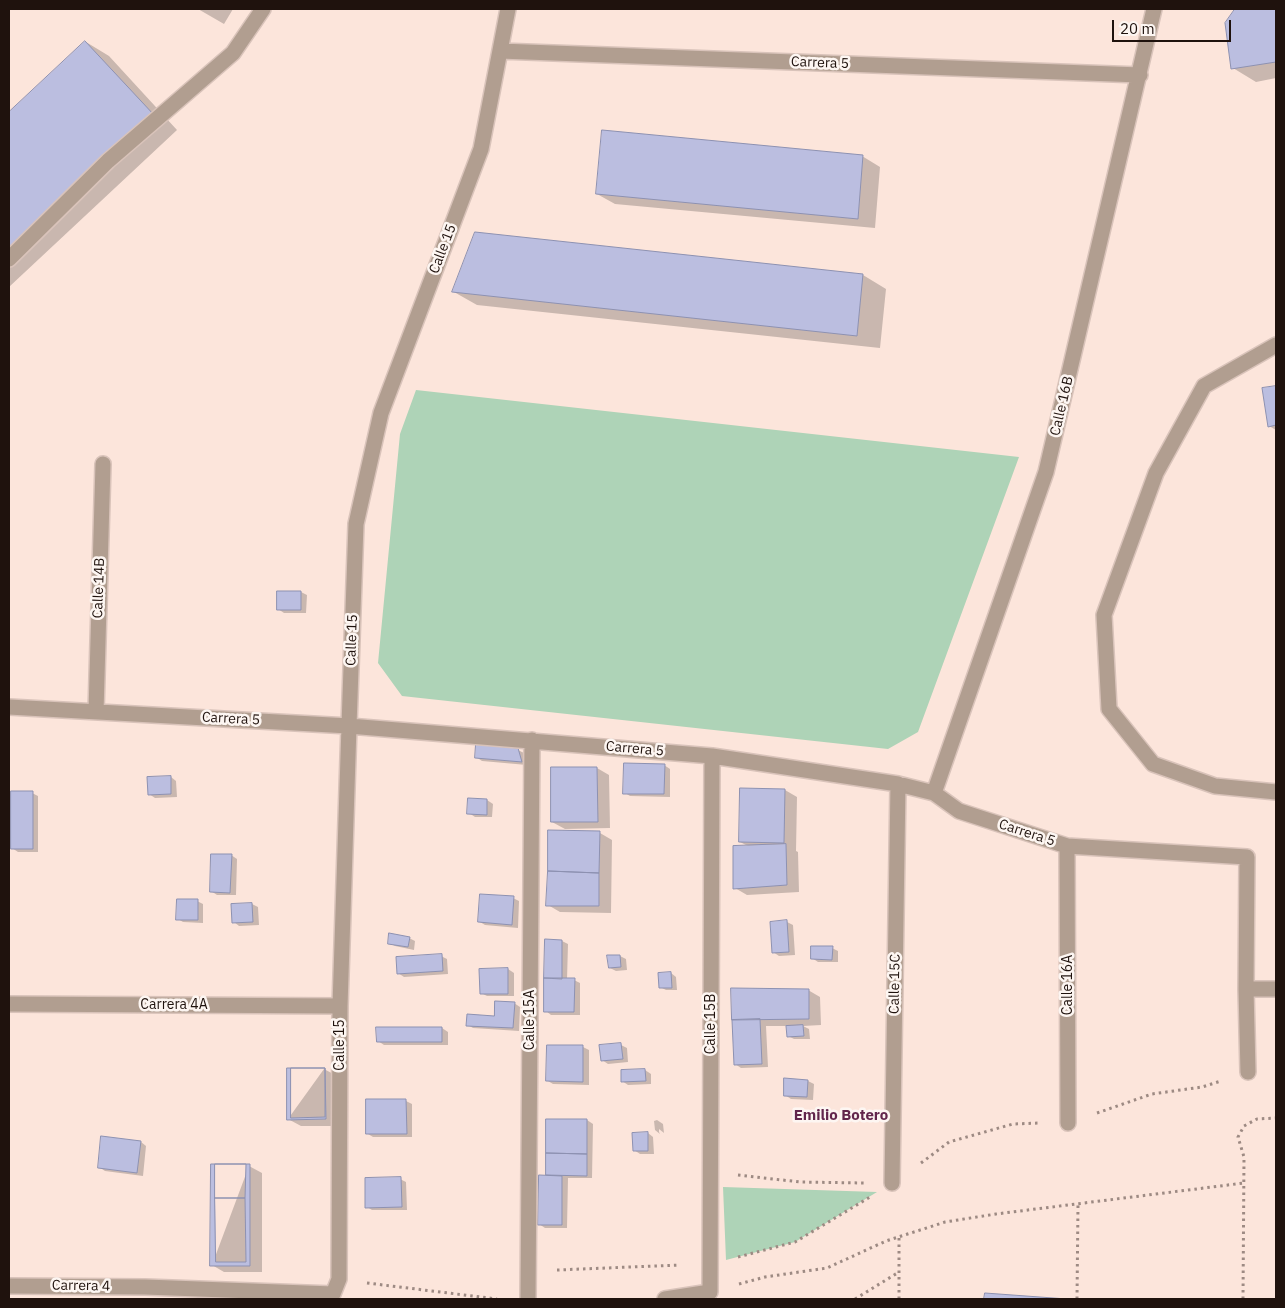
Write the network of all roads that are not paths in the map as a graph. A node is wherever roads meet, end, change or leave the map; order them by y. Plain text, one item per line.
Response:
1 (263, 9) edge
2 (508, 9) edge
3 (1154, 9) edge
4 (500, 51) junction
5 (1140, 75) junction
6 (9, 259) edge
7 (1276, 345) edge
8 (103, 464) dead end
9 (9, 707) edge
10 (96, 712) junction
11 (348, 726) junction
12 (532, 740) junction
13 (712, 756) junction
14 (898, 784) junction
15 (1276, 792) edge
16 (934, 793) junction
17 (1067, 846) junction
18 (1246, 989) junction
19 (1276, 989) edge
20 (9, 1004) edge
21 (340, 1006) junction
22 (1248, 1072) dead end
23 (1068, 1123) road end
24 (892, 1183) road end
25 (9, 1286) edge
26 (333, 1294) joint
27 (528, 1299) edge
28 (666, 1299) edge

1 - 6 street
2 - 4 street, Calle 15
3 - 5 street, Calle 16B
4 - 5 street, Carrera 5
4 - 11 street, Calle 15
5 - 16 street, Calle 16B
7 - 15 street
8 - 10 street, Calle 14B
9 - 10 street, Carrera 5
10 - 11 street, Carrera 5
11 - 12 street, Carrera 5
11 - 21 street, Calle 15
12 - 13 street, Carrera 5
12 - 27 street, Calle 15A
13 - 14 street, Carrera 5
13 - 28 street, Calle 15B
14 - 16 street, Carrera 5
14 - 24 street, Calle 15C
16 - 17 street, Carrera 5
17 - 18 street, Carrera 5
17 - 23 street, Calle 16A
18 - 19 street
18 - 22 street
20 - 21 street, Carrera 4A
21 - 26 street, Calle 15
25 - 26 street, Carrera 4

